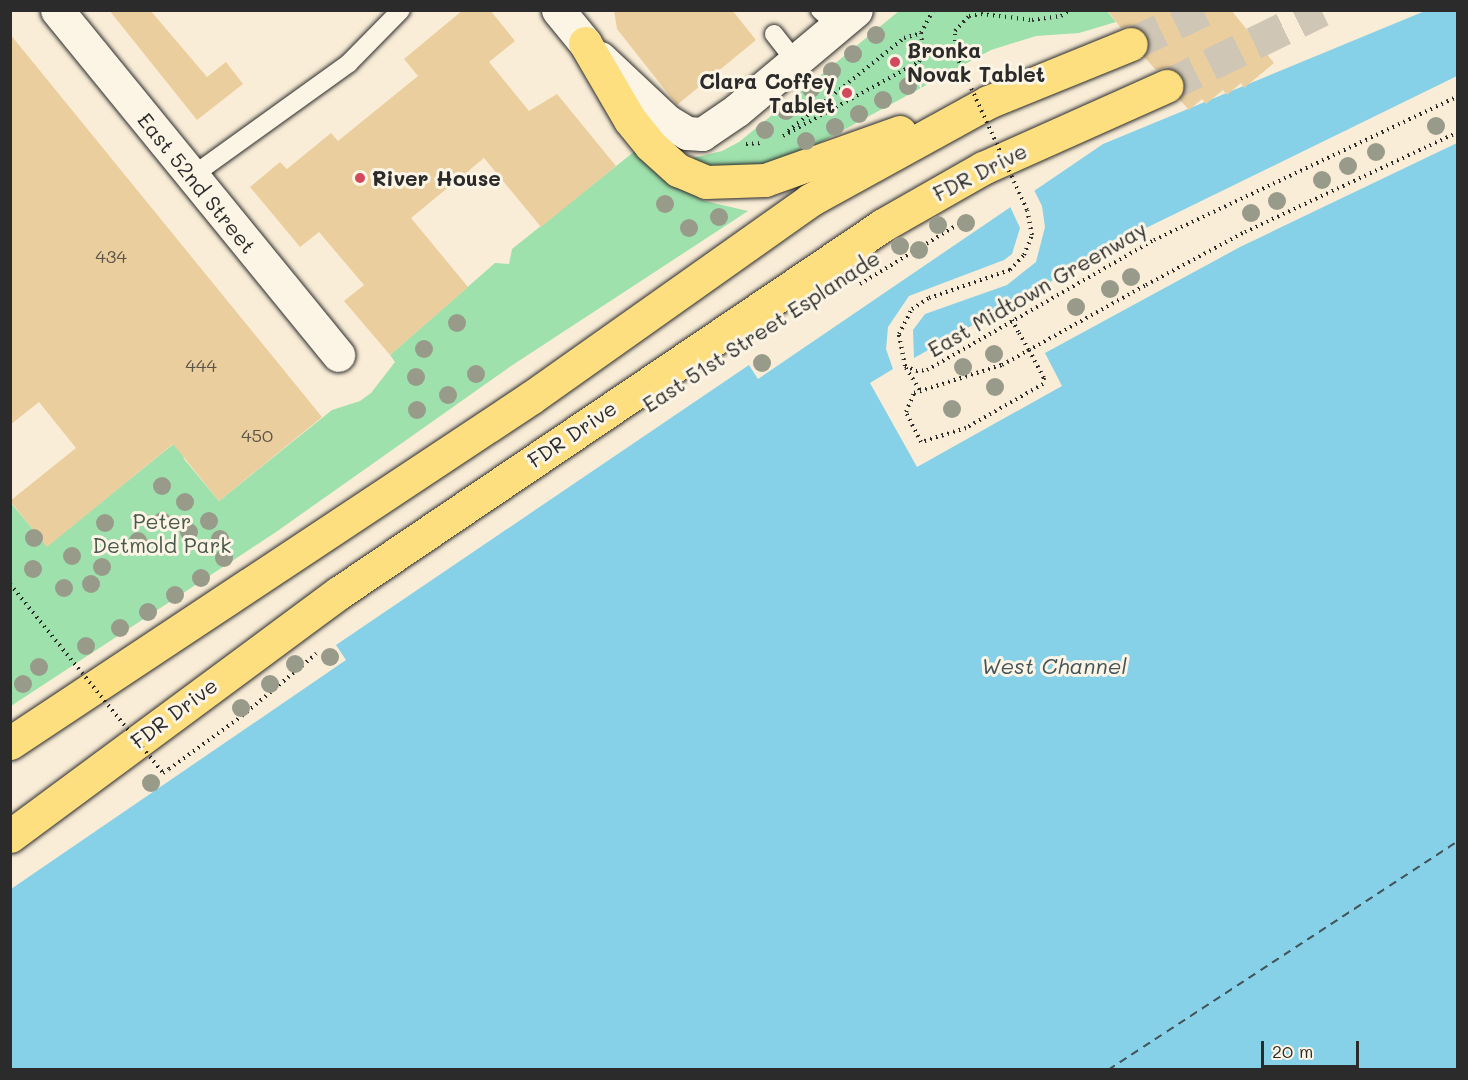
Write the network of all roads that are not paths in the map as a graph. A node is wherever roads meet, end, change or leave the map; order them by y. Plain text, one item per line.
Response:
1 (57, 10) edge
2 (401, 10) edge
3 (558, 10) edge
4 (838, 16) edge
5 (774, 34) dead end
6 (585, 43) junction
7 (1131, 44) tunnel mouth
8 (795, 62) junction
9 (1166, 86) tunnel mouth
10 (955, 120) junction
11 (192, 176) junction
12 (338, 355) dead end
13 (10, 743) edge
14 (103, 766) junction
15 (10, 810) edge
16 (10, 836) edge

1 - 11 street, East 52nd Street
2 - 11 lane
3 - 6 street
4 - 8 street
5 - 8 lane
6 - 8 street
6 - 10 highway
7 - 10 highway
9 - 14 highway, FDR Drive
10 - 13 highway
11 - 12 street, East 52nd Street
14 - 15 highway
14 - 16 highway, FDR Drive

